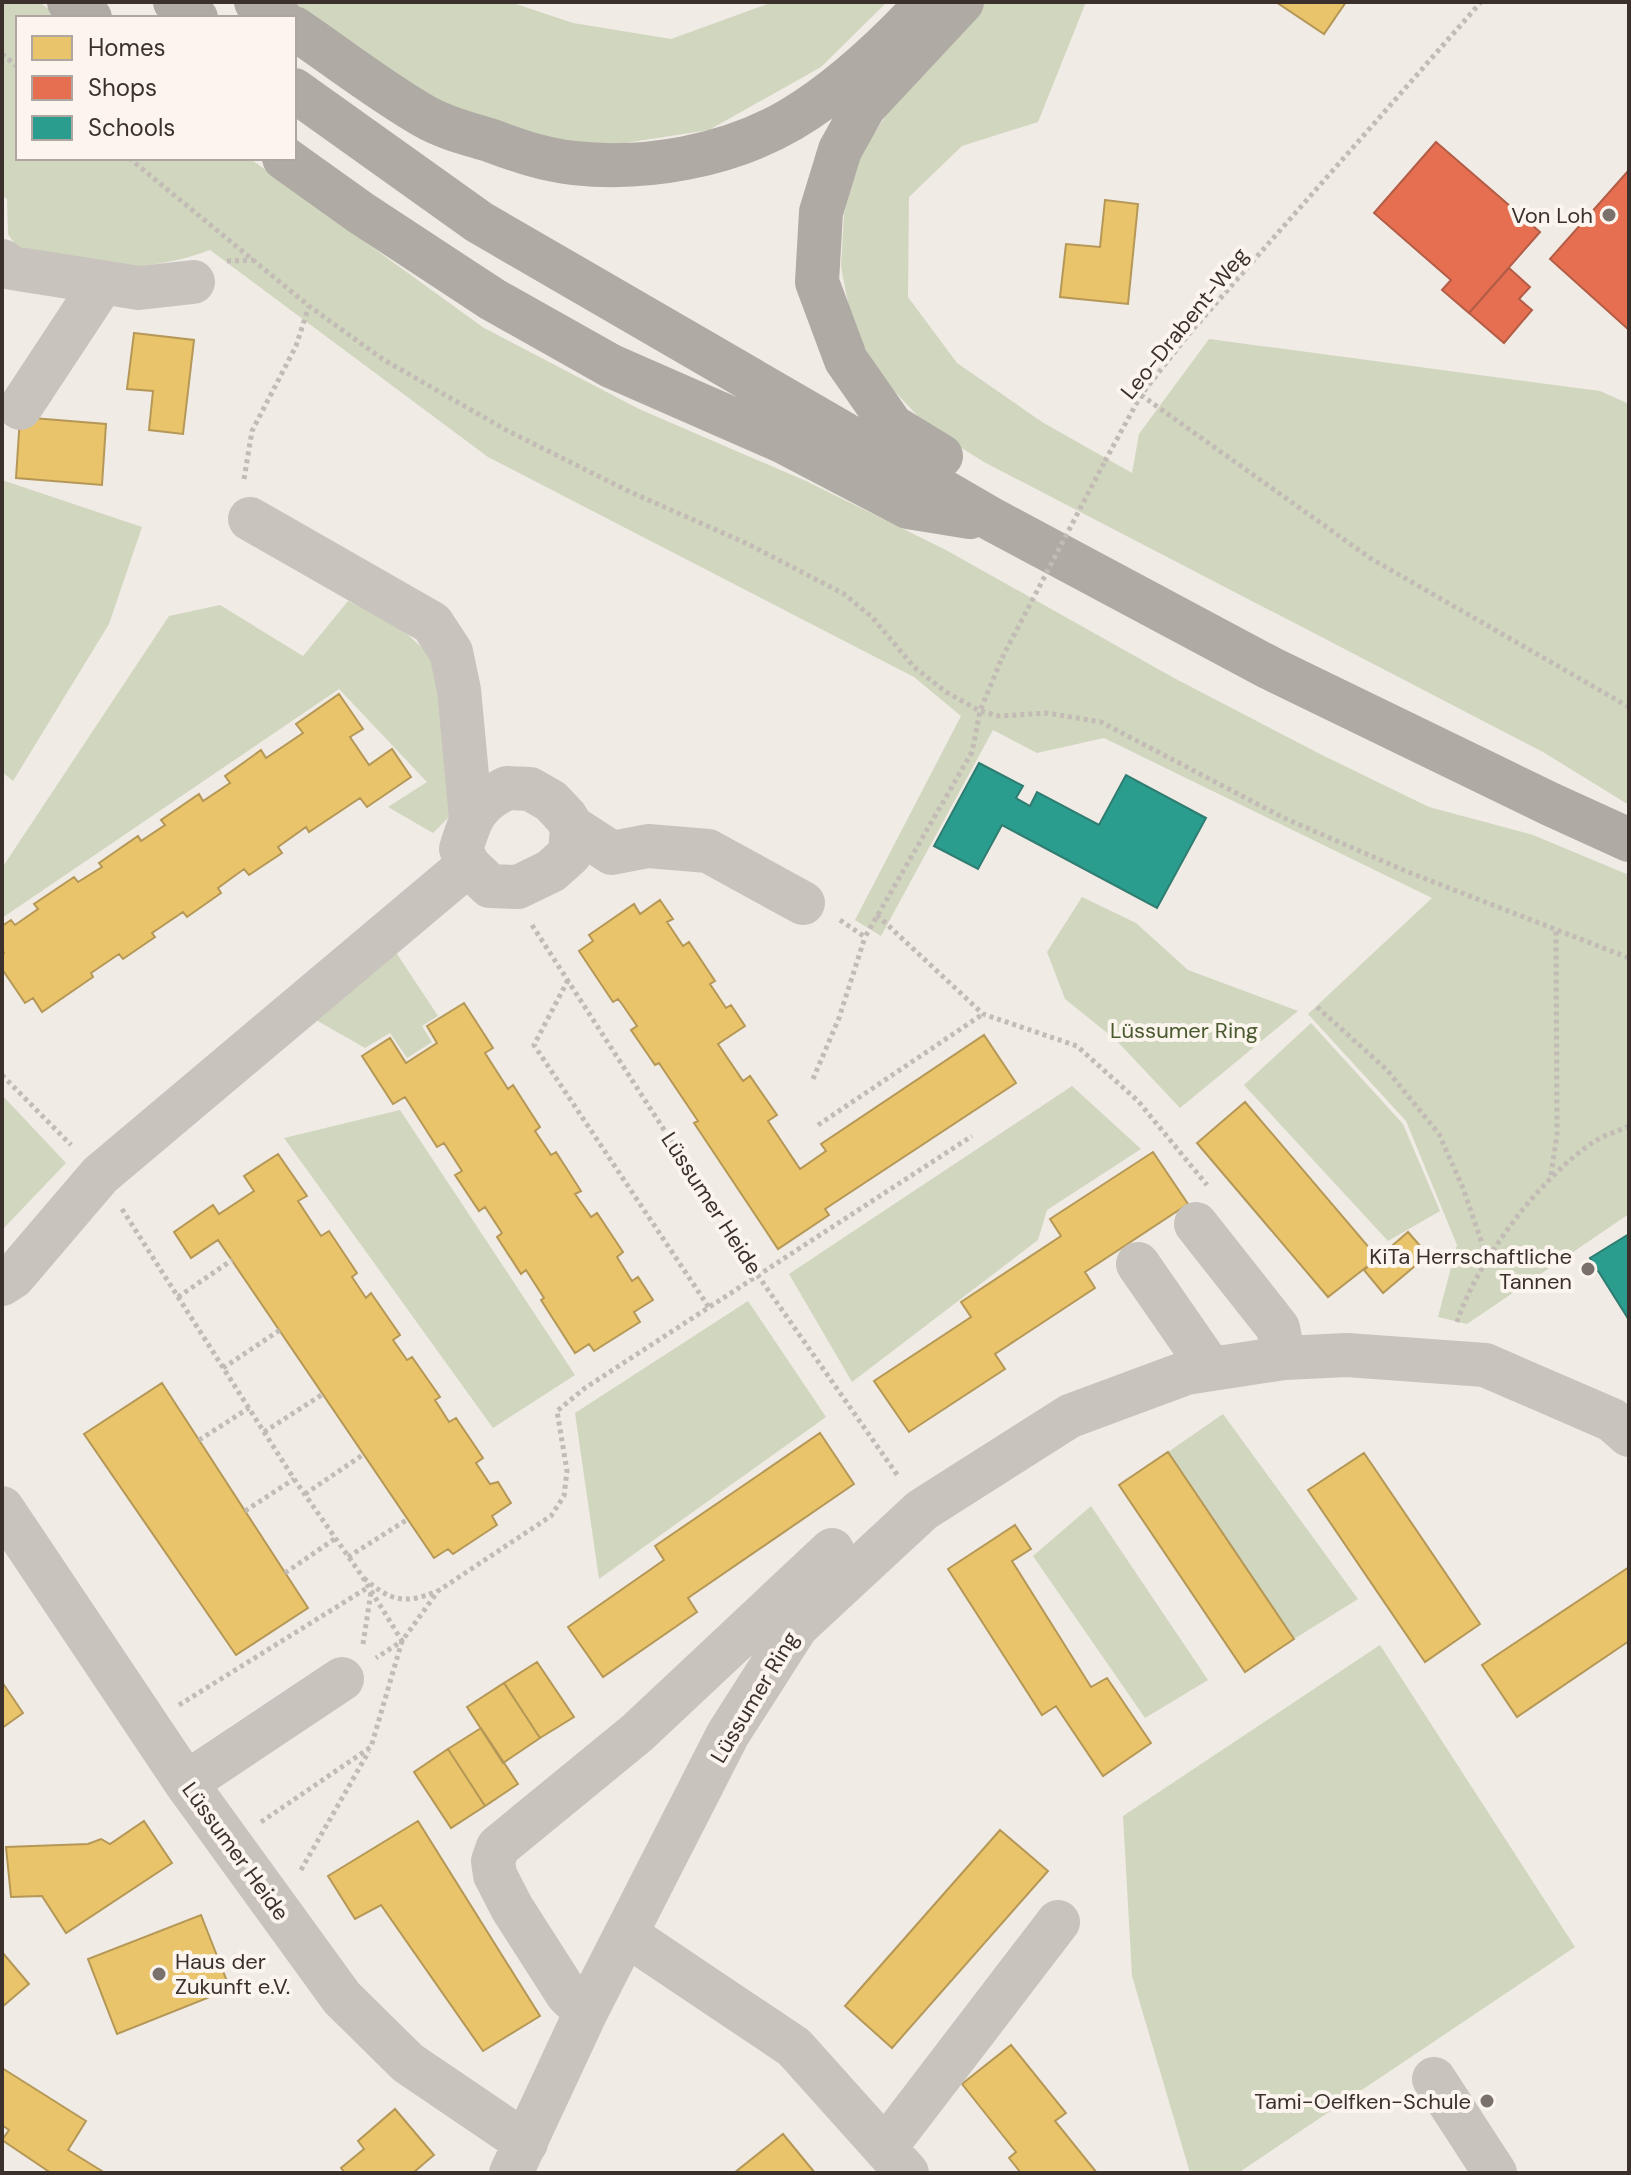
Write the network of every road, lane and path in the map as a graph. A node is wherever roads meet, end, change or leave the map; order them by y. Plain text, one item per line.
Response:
1 (69, 2) edge
2 (175, 2) edge
3 (235, 2) edge
4 (256, 2) edge
5 (928, 2) edge
6 (962, 2) edge
7 (1481, 2) edge
8 (87, 16) edge
9 (193, 16) edge
10 (253, 16) edge
11 (277, 16) edge
12 (296, 29) edge
13 (296, 49) edge
14 (296, 91) edge
15 (131, 160) edge
16 (287, 160) edge
17 (2, 261) edge
18 (103, 282) junction
19 (193, 282) dead end
20 (309, 306) junction
21 (768, 388) junction
22 (1141, 395) junction
23 (20, 408) dead end
24 (250, 519) joint
25 (993, 520) junction
26 (1629, 707) edge
27 (980, 711) junction
28 (471, 818) junction
29 (572, 827) junction
30 (1629, 840) edge
31 (468, 865) junction
32 (518, 887) junction
33 (803, 903) joint
34 (877, 915) junction
35 (1556, 929) junction
36 (865, 937) junction
37 (1629, 958) edge
38 (568, 980) junction
39 (1317, 1007) dead end
40 (983, 1014) junction
41 (2, 1075) edge
42 (813, 1079) dead end
43 (818, 1125) dead end
44 (1629, 1126) edge
45 (972, 1136) dead end
46 (100, 1175) junction
47 (1551, 1176) junction
48 (1206, 1210) joint
49 (1487, 1258) junction
50 (232, 1260) dead end
51 (1130, 1270) dead end
52 (759, 1277) junction
53 (2, 1284) edge
54 (178, 1297) junction
55 (710, 1309) junction
56 (280, 1330) dead end
57 (1284, 1358) junction
58 (1446, 1361) junction
59 (223, 1368) junction
60 (1198, 1371) junction
61 (323, 1394) dead end
62 (249, 1408) junction
63 (264, 1432) junction
64 (1629, 1435) edge
65 (199, 1440) dead end
66 (364, 1454) dead end
67 (294, 1479) junction
68 (305, 1494) junction
69 (2, 1508) edge
70 (922, 1510) junction
71 (245, 1511) dead end
72 (408, 1519) dead end
73 (336, 1538) junction
74 (832, 1550) dead end
75 (348, 1557) junction
76 (285, 1573) dead end
77 (362, 1576) junction
78 (369, 1590) junction
79 (438, 1591) junction
80 (402, 1641) junction
81 (350, 1674) junction
82 (674, 1698) junction
83 (148, 1725) junction
84 (728, 1734) junction
85 (371, 1747) junction
86 (186, 1783) junction
87 (230, 1843) junction
88 (278, 1910) junction
89 (1058, 1922) dead end
90 (627, 1935) junction
91 (586, 2012) junction
92 (1434, 2079) dead end
93 (518, 2158) edge
94 (896, 2160) edge
95 (1495, 2173) edge

1 - 8 highway
2 - 9 highway
3 - 10 highway
4 - 11 highway
5 - 12 highway
6 - 25 highway
7 - 22 path, Leo-Drabent-Weg
13 - 21 highway
14 - 21 highway
15 - 20 path
16 - 25 highway
17 - 18 street
18 - 19 street
18 - 23 street
20 - 24 path
20 - 27 path
21 - 25 highway
22 - 26 path
22 - 27 path, Leo-Drabent-Weg, bridge
24 - 28 street
25 - 30 highway
27 - 34 path, Leo-Drabent-Weg
27 - 35 path
28 - 29 street
28 - 31 street
29 - 32 street
29 - 33 street
31 - 32 street
31 - 46 street
32 - 38 path, Lüssumer Heide
33 - 36 path
34 - 36 path, Leo-Drabent-Weg
34 - 40 path
35 - 37 path
35 - 47 path
36 - 42 path, Leo-Drabent-Weg
38 - 52 path, Lüssumer Heide
38 - 55 path
39 - 49 path
40 - 43 path
40 - 48 path
41 - 46 path
44 - 47 path
45 - 52 path
46 - 53 street
46 - 54 path
47 - 49 path
48 - 57 street
49 - 58 path
50 - 54 path
51 - 60 street
52 - 55 path
52 - 70 path, Lüssumer Heide
54 - 59 path
55 - 79 path
56 - 59 path
57 - 58 street, Lüssumer Ring
57 - 60 street, Lüssumer Ring
58 - 64 street, Lüssumer Ring
59 - 62 path
60 - 70 street, Lüssumer Ring
61 - 63 path
62 - 63 path
62 - 65 path
63 - 67 path
66 - 68 path
67 - 68 path
67 - 71 path
68 - 73 path
69 - 83 street, Lüssumer Heide
70 - 84 street, Lüssumer Ring
72 - 75 path
73 - 75 path
73 - 76 path
74 - 82 street
75 - 77 path
77 - 78 path
77 - 79 path
78 - 80 path
78 - 81 path
78 - 83 path
79 - 80 path
80 - 81 path
80 - 85 path
81 - 86 street
82 - 84 street
82 - 91 street
83 - 86 street, Lüssumer Heide
84 - 90 street, Lüssumer Ring
85 - 87 path
85 - 88 path
86 - 87 street, Lüssumer Heide
87 - 88 street, Lüssumer Heide
88 - 93 street, Lüssumer Heide
89 - 94 street
90 - 91 street, Lüssumer Ring
90 - 94 street
91 - 93 street, Lüssumer Ring
92 - 95 street

